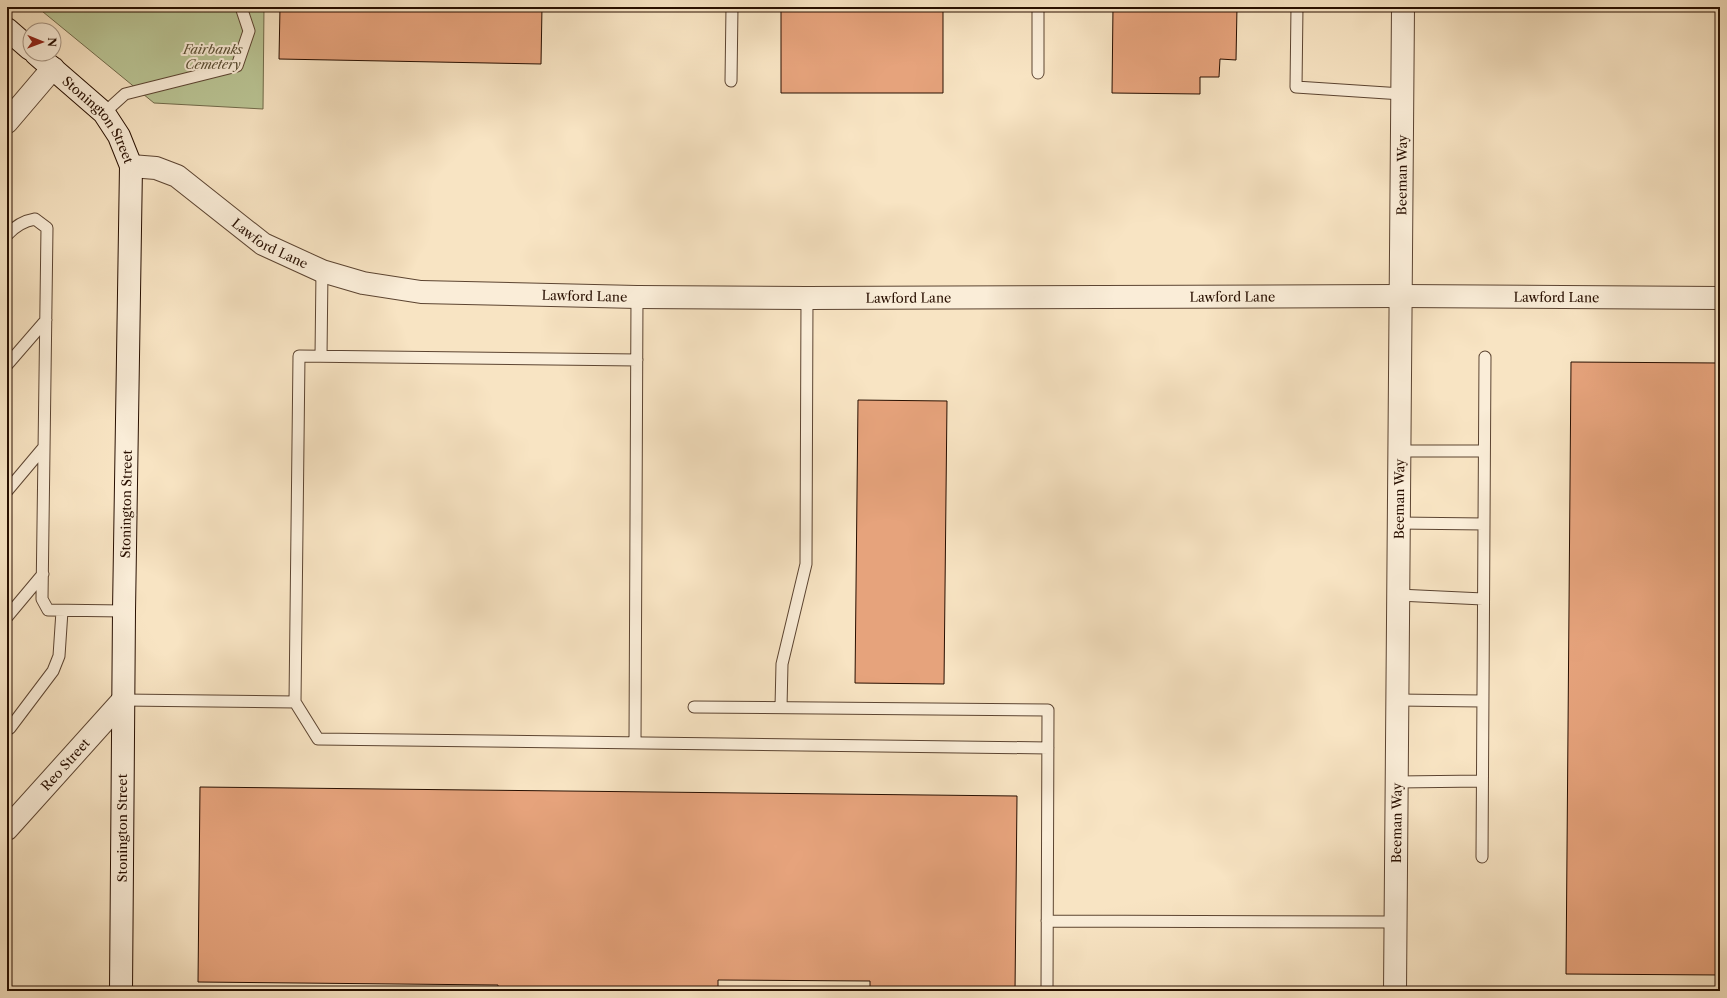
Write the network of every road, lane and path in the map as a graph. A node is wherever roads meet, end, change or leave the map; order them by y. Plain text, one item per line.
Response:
1 (241, 7) edge
2 (732, 7) edge
3 (1038, 7) edge
4 (1297, 7) edge
5 (1403, 7) edge
6 (7, 29) edge
7 (22, 41) edge
8 (43, 62) edge
9 (45, 62) edge
10 (1038, 73) dead end
11 (732, 81) dead end
12 (1402, 94) junction
13 (104, 113) junction
14 (7, 122) edge
15 (131, 166) junction
16 (7, 235) edge
17 (322, 271) junction
18 (1400, 296) junction
19 (638, 297) junction
20 (807, 298) junction
21 (1720, 298) edge
22 (46, 320) junction
23 (321, 356) junction
24 (1485, 357) dead end
25 (637, 360) junction
26 (7, 365) edge
27 (44, 447) junction
28 (1399, 451) junction
29 (1484, 451) junction
30 (7, 491) edge
31 (1398, 523) junction
32 (1484, 524) junction
33 (43, 574) junction
34 (1398, 595) junction
35 (1483, 599) junction
36 (124, 610) junction
37 (62, 611) junction
38 (7, 617) edge
39 (123, 700) junction
40 (1397, 700) junction
41 (1482, 701) junction
42 (295, 702) junction
43 (694, 707) dead end
44 (782, 707) junction
45 (7, 730) edge
46 (635, 743) junction
47 (1048, 748) junction
48 (1482, 781) junction
49 (1397, 782) junction
50 (7, 829) edge
51 (1482, 857) dead end
52 (1047, 921) junction
53 (1396, 922) junction
54 (121, 991) edge
55 (1047, 991) edge
56 (1395, 991) edge

1 - 13 lane
2 - 11 lane
3 - 10 lane
4 - 12 lane
5 - 12 street, Beeman Way
6 - 7 street
8 - 14 street
9 - 13 street, Stonington Street
12 - 18 street, Beeman Way
13 - 15 street, Stonington Street
15 - 17 street, Lawford Lane
15 - 36 street, Stonington Street
16 - 22 lane
17 - 19 street, Lawford Lane
17 - 23 lane
18 - 20 street, Lawford Lane
18 - 21 street, Lawford Lane
18 - 28 street, Beeman Way
19 - 20 street, Lawford Lane
19 - 25 lane
20 - 44 lane
22 - 26 lane
22 - 27 lane
23 - 25 lane
23 - 42 lane
24 - 29 lane
25 - 46 lane
27 - 30 lane
27 - 33 lane
28 - 29 lane
28 - 31 street, Beeman Way
29 - 32 lane
31 - 32 lane
31 - 34 street, Beeman Way
32 - 35 lane
33 - 37 lane
33 - 38 lane
34 - 35 lane
34 - 40 street, Beeman Way
35 - 41 lane
36 - 37 lane
36 - 39 street, Stonington Street
37 - 45 lane
39 - 42 lane
39 - 50 street, Reo Street
39 - 54 street, Stonington Street
40 - 41 lane
40 - 49 street, Beeman Way
41 - 48 lane
42 - 46 lane
43 - 44 lane
44 - 47 lane
46 - 47 lane
47 - 52 lane
48 - 49 lane
48 - 51 lane
49 - 53 street, Beeman Way
52 - 53 lane
52 - 55 lane
53 - 56 street, Beeman Way

